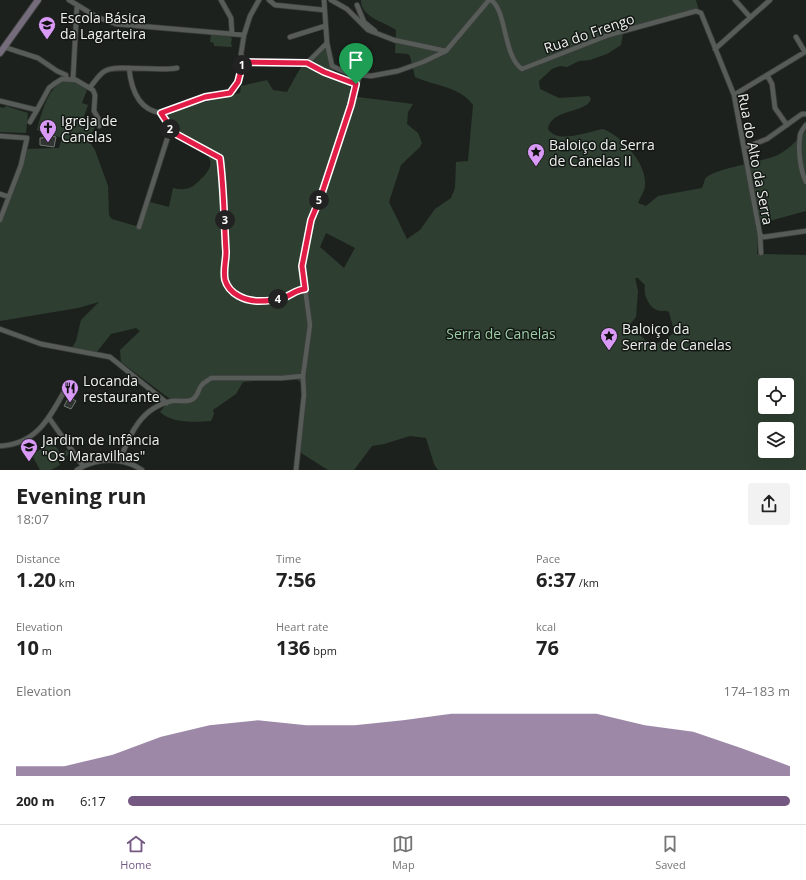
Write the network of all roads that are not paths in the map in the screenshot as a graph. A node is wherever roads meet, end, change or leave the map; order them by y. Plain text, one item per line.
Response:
1 (38, 0) edge
2 (68, 0) edge
3 (221, 0) edge
4 (259, 0) edge
5 (269, 0) edge
6 (324, 0) edge
7 (331, 0) edge
8 (490, 0) edge
9 (735, 0) edge
10 (770, 0) edge
11 (77, 5) junction
12 (357, 6) dead end
13 (324, 10) junction
14 (750, 17) junction
15 (325, 26) junction
16 (232, 34) junction
17 (376, 34) junction
18 (244, 35) junction
19 (796, 37) dead end
20 (290, 38) dead end
21 (327, 43) junction
22 (4, 48) junction
23 (715, 49) junction
24 (446, 51) junction
25 (0, 53) edge
26 (243, 62) junction
27 (307, 63) junction
28 (129, 68) junction
29 (177, 68) dead end
30 (360, 75) junction
31 (767, 75) junction
32 (66, 79) junction
33 (73, 79) junction
34 (356, 84) junction
35 (90, 87) junction
36 (734, 95) junction
37 (0, 101) edge
38 (37, 110) junction
39 (161, 113) junction
40 (806, 114) edge
41 (30, 122) dead end
42 (806, 124) edge
43 (787, 125) junction
44 (99, 126) dead end
45 (170, 130) junction
46 (0, 136) edge
47 (744, 148) junction
48 (806, 182) edge
49 (0, 194) edge
50 (9, 197) junction
51 (0, 220) edge
52 (139, 227) dead end
53 (806, 231) edge
54 (760, 235) junction
55 (761, 253) dead end
56 (305, 289) junction
57 (0, 329) edge
58 (303, 376) junction
59 (65, 390) dead end
60 (166, 403) junction
61 (49, 418) junction
62 (0, 446) edge
63 (120, 460) junction
64 (83, 466) junction
65 (77, 470) edge
66 (142, 470) edge
67 (296, 470) edge

1 - 22 main road
2 - 11 street
3 - 16 street
4 - 18 street
5 - 13 street
6 - 13 street, Rua do Frengo
7 - 17 street
8 - 23 street, Rua do Frengo
8 - 24 street, Rua do Frengo
9 - 14 street
10 - 14 street
11 - 16 street
11 - 33 street
12 - 17 street
13 - 15 street, Rua do Frengo
14 - 23 street
15 - 20 street
15 - 21 street, Rua do Frengo
16 - 18 street
17 - 24 street
18 - 26 street
19 - 31 street
21 - 27 street
21 - 30 street, Rua do Frengo
22 - 25 main road
22 - 32 street
23 - 36 street, Rua do Alto da Serra
24 - 30 street, Rua do Frengo
26 - 27 street
26 - 39 street
27 - 34 street
28 - 29 street
28 - 35 street
28 - 39 street
30 - 34 street
31 - 36 street
31 - 43 street
32 - 33 street
32 - 38 street
33 - 35 street
34 - 56 street
35 - 44 street
36 - 47 street, Rua do Alto da Serra
37 - 38 street
38 - 41 street
39 - 45 street
40 - 43 street
42 - 48 street
43 - 47 street
45 - 52 street
45 - 56 street
46 - 50 street
47 - 54 street, Rua do Alto da Serra
49 - 50 street
50 - 51 street
53 - 54 street
54 - 55 street, Rua do Alto da Serra
56 - 58 street
57 - 60 street
58 - 60 street
58 - 67 street
59 - 61 street
60 - 63 street
61 - 62 street
61 - 64 street
63 - 64 street
63 - 66 street
64 - 65 street

